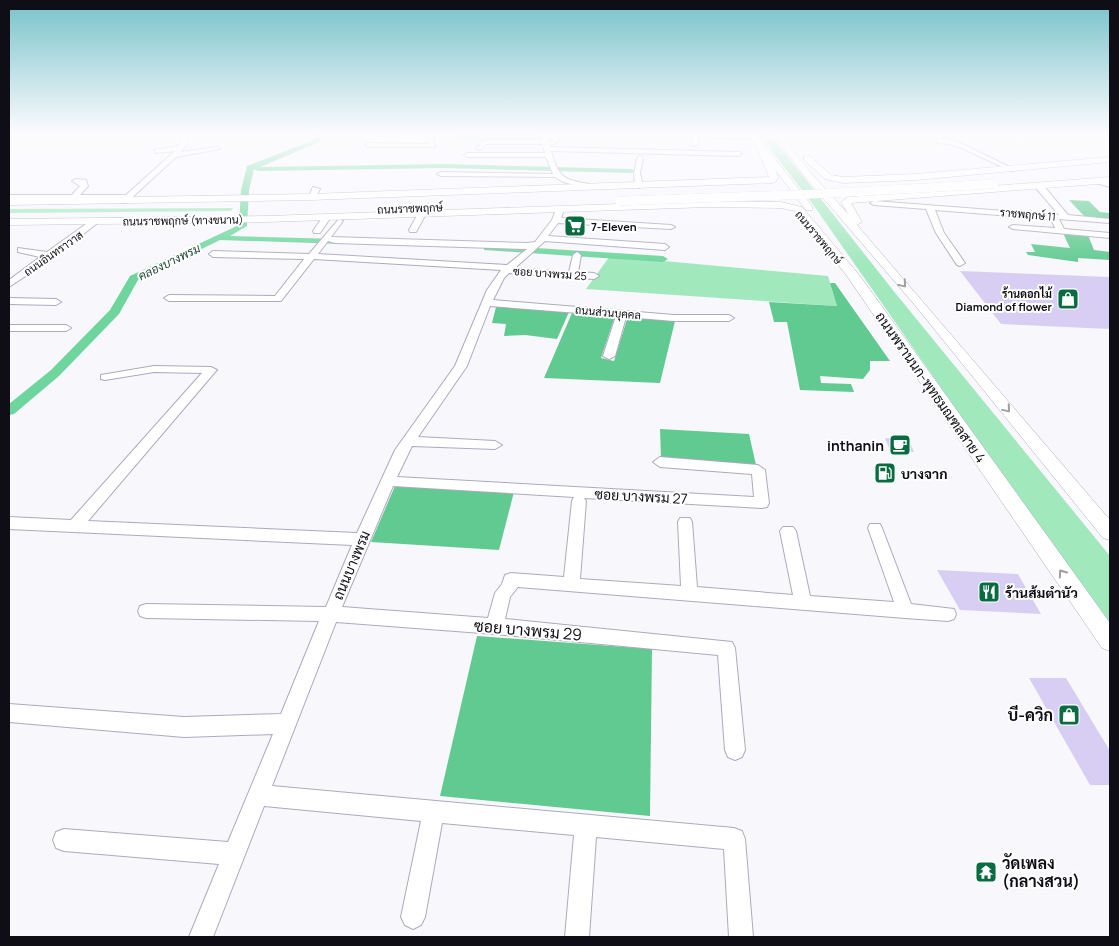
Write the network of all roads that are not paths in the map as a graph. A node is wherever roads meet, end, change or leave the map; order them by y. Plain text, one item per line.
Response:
1 (150, 177) edge
2 (550, 177) edge
3 (558, 177) edge
4 (638, 177) edge
5 (773, 177) edge
6 (785, 177) edge
7 (810, 177) edge
8 (827, 177) edge
9 (912, 177) edge
10 (914, 177) edge
11 (1021, 177) edge
12 (1056, 177) edge
13 (1110, 180) edge
14 (76, 181) dead end
15 (990, 181) junction
16 (1099, 181) junction
17 (698, 184) junction
18 (1110, 185) edge
19 (639, 186) junction
20 (1039, 186) junction
21 (596, 188) junction
22 (533, 191) junction
23 (938, 193) junction
24 (372, 195) joint
25 (9, 197) edge
26 (74, 197) junction
27 (621, 197) junction
28 (125, 199) junction
29 (9, 202) edge
30 (227, 202) junction
31 (874, 202) dead end
32 (708, 204) junction
33 (9, 206) edge
34 (928, 206) junction
35 (437, 207) junction
36 (946, 207) junction
37 (269, 209) junction
38 (560, 209) junction
39 (535, 210) junction
40 (422, 214) junction
41 (9, 216) edge
42 (355, 216) junction
43 (1053, 216) junction
44 (327, 217) junction
45 (1065, 217) junction
46 (96, 221) junction
47 (339, 221) dead end
48 (1110, 221) edge
49 (9, 222) edge
50 (554, 222) junction
51 (671, 226) dead end
52 (1013, 227) dead end
53 (413, 230) dead end
54 (317, 231) dead end
55 (341, 232) dead end
56 (1061, 232) junction
57 (1110, 236) edge
58 (326, 239) junction
59 (535, 246) junction
60 (872, 246) junction
61 (665, 247) dead end
62 (21, 250) dead end
63 (213, 254) dead end
64 (51, 255) junction
65 (577, 255) dead end
66 (312, 256) junction
67 (960, 263) dead end
68 (507, 269) junction
69 (573, 274) junction
70 (594, 276) dead end
71 (856, 280) junction
72 (9, 284) edge
73 (169, 298) dead end
74 (9, 301) edge
75 (56, 302) dead end
76 (487, 303) junction
77 (622, 313) junction
78 (729, 318) dead end
79 (9, 328) edge
80 (66, 328) dead end
81 (609, 356) dead end
82 (105, 377) dead end
83 (408, 442) junction
84 (495, 445) dead end
85 (660, 462) dead end
86 (388, 481) junction
87 (579, 501) dead end
88 (685, 522) dead end
89 (9, 523) edge
90 (75, 526) junction
91 (875, 528) dead end
92 (788, 531) dead end
93 (1110, 533) edge
94 (362, 539) junction
95 (571, 584) junction
96 (689, 592) junction
97 (803, 602) junction
98 (146, 611) dead end
99 (905, 611) junction
100 (331, 614) junction
101 (948, 614) dead end
102 (495, 626) junction
103 (1110, 641) edge
104 (9, 713) edge
105 (286, 724) junction
106 (735, 750) dead end
107 (258, 795) junction
108 (434, 810) junction
109 (586, 825) junction
110 (64, 840) dead end
111 (234, 854) junction
112 (413, 917) dead end
113 (202, 937) edge
114 (577, 937) edge
115 (742, 937) edge

1 - 28 street
2 - 22 street
3 - 21 street
4 - 19 street
5 - 17 main road, ถนนราชพฤกษ์
6 - 71 main road, ถนนพรานนก-พุทธมณฑลสาย 4
7 - 60 main road
8 - 9 main road
10 - 23 main road
11 - 15 main road, ถนนราชพฤกษ์
12 - 15 main road, ถนนราชพฤกษ์
13 - 16 main road
14 - 26 street
15 - 27 main road, ถนนราชพฤกษ์, bridge
16 - 18 street
16 - 20 main road
17 - 19 main road, ถนนราชพฤกษ์
17 - 32 main road
19 - 21 main road, ถนนราชพฤกษ์
20 - 23 main road
20 - 45 street
21 - 22 main road, ถนนราชพฤกษ์
22 - 24 main road, ถนนราชพฤกษ์
23 - 36 street
23 - 60 main road
24 - 37 main road, ถนนราชพฤกษ์ (ทางขนาน)
25 - 26 street
26 - 28 street
27 - 35 main road, ถนนราชพฤกษ์
27 - 37 main road, ถนนราชพฤกษ์
28 - 29 main road, ถนนราชพฤกษ์ (ทางขนาน)
28 - 30 main road, ถนนราชพฤกษ์ (ทางขนาน)
30 - 33 main road, ถนนราชพฤกษ์
30 - 37 main road, ถนนราชพฤกษ์
31 - 34 street, ราชพฤกษ์ 11
32 - 38 main road, ถนนราชพฤกษ์
32 - 71 main road, ถนนราชพฤกษ์
34 - 36 street, ราชพฤกษ์ 11
34 - 67 street
35 - 37 main road, ถนนราชพฤกษ์
35 - 44 main road
36 - 43 street, ราชพฤกษ์ 11
37 - 41 main road, ถนนราชพฤกษ์
37 - 44 main road, ถนนราชพฤกษ์ (ทางขนาน)
37 - 46 main road, ถนนราชพฤกษ์ (ทางขนาน)
38 - 39 main road, ถนนราชพฤกษ์
38 - 50 street, ถนนบางพรม
39 - 40 main road, ถนนราชพฤกษ์
39 - 50 street
40 - 42 main road, ถนนราชพฤกษ์
40 - 53 street
42 - 44 main road, ถนนราชพฤกษ์ (ทางขนาน)
42 - 55 street
43 - 45 street, ราชพฤกษ์ 11
43 - 56 street
44 - 54 street
45 - 48 street, ราชพฤกษ์ 11
46 - 49 main road, ถนนราชพฤกษ์ (ทางขนาน)
46 - 64 street, ถนนอินทราวาส
47 - 58 street
50 - 51 street
50 - 59 street, ถนนบางพรม
52 - 56 street
56 - 57 street
58 - 59 street
58 - 66 street
59 - 61 street
59 - 68 street, ถนนบางพรม
60 -> 93 main road
62 - 64 street
63 - 66 street, ซอย บางพรม 25
64 - 72 street, ถนนอินทราวาส
65 - 69 street
66 - 68 street, ซอย บางพรม 25
66 - 73 street
68 - 69 street, ซอย บางพรม 25
68 - 76 street, ถนนบางพรม
69 - 70 street, ซอย บางพรม 25
103 -> 71 main road, ถนนพรานนก-พุทธมณฑลสาย 4
74 - 75 street
76 - 77 street, ถนนส่วนบุคคล
76 - 83 street, ถนนบางพรม
77 - 78 street, ถนนส่วนบุคคล
77 - 81 street
79 - 80 street
82 - 90 street
83 - 84 street
83 - 86 street, ถนนบางพรม
85 - 86 street, ซอย บางพรม 27
86 - 94 street, ถนนบางพรม
87 - 95 street
88 - 96 street
89 - 90 street
90 - 94 street
91 - 99 street
92 - 97 street
94 - 100 street, ถนนบางพรม
95 - 96 street
95 - 102 street
96 - 97 street
97 - 99 street
98 - 100 street, ซอย บางพรม 29
99 - 101 street
100 - 102 street, ซอย บางพรม 29
100 - 105 street, ถนนบางพรม
102 - 106 street, ซอย บางพรม 29
104 - 105 street
105 - 107 street, ถนนบางพรม
107 - 108 street
107 - 111 street, ถนนบางพรม
108 - 109 street
108 - 112 street
109 - 114 street
109 - 115 street
110 - 111 street
111 - 113 street, ถนนบางพรม

